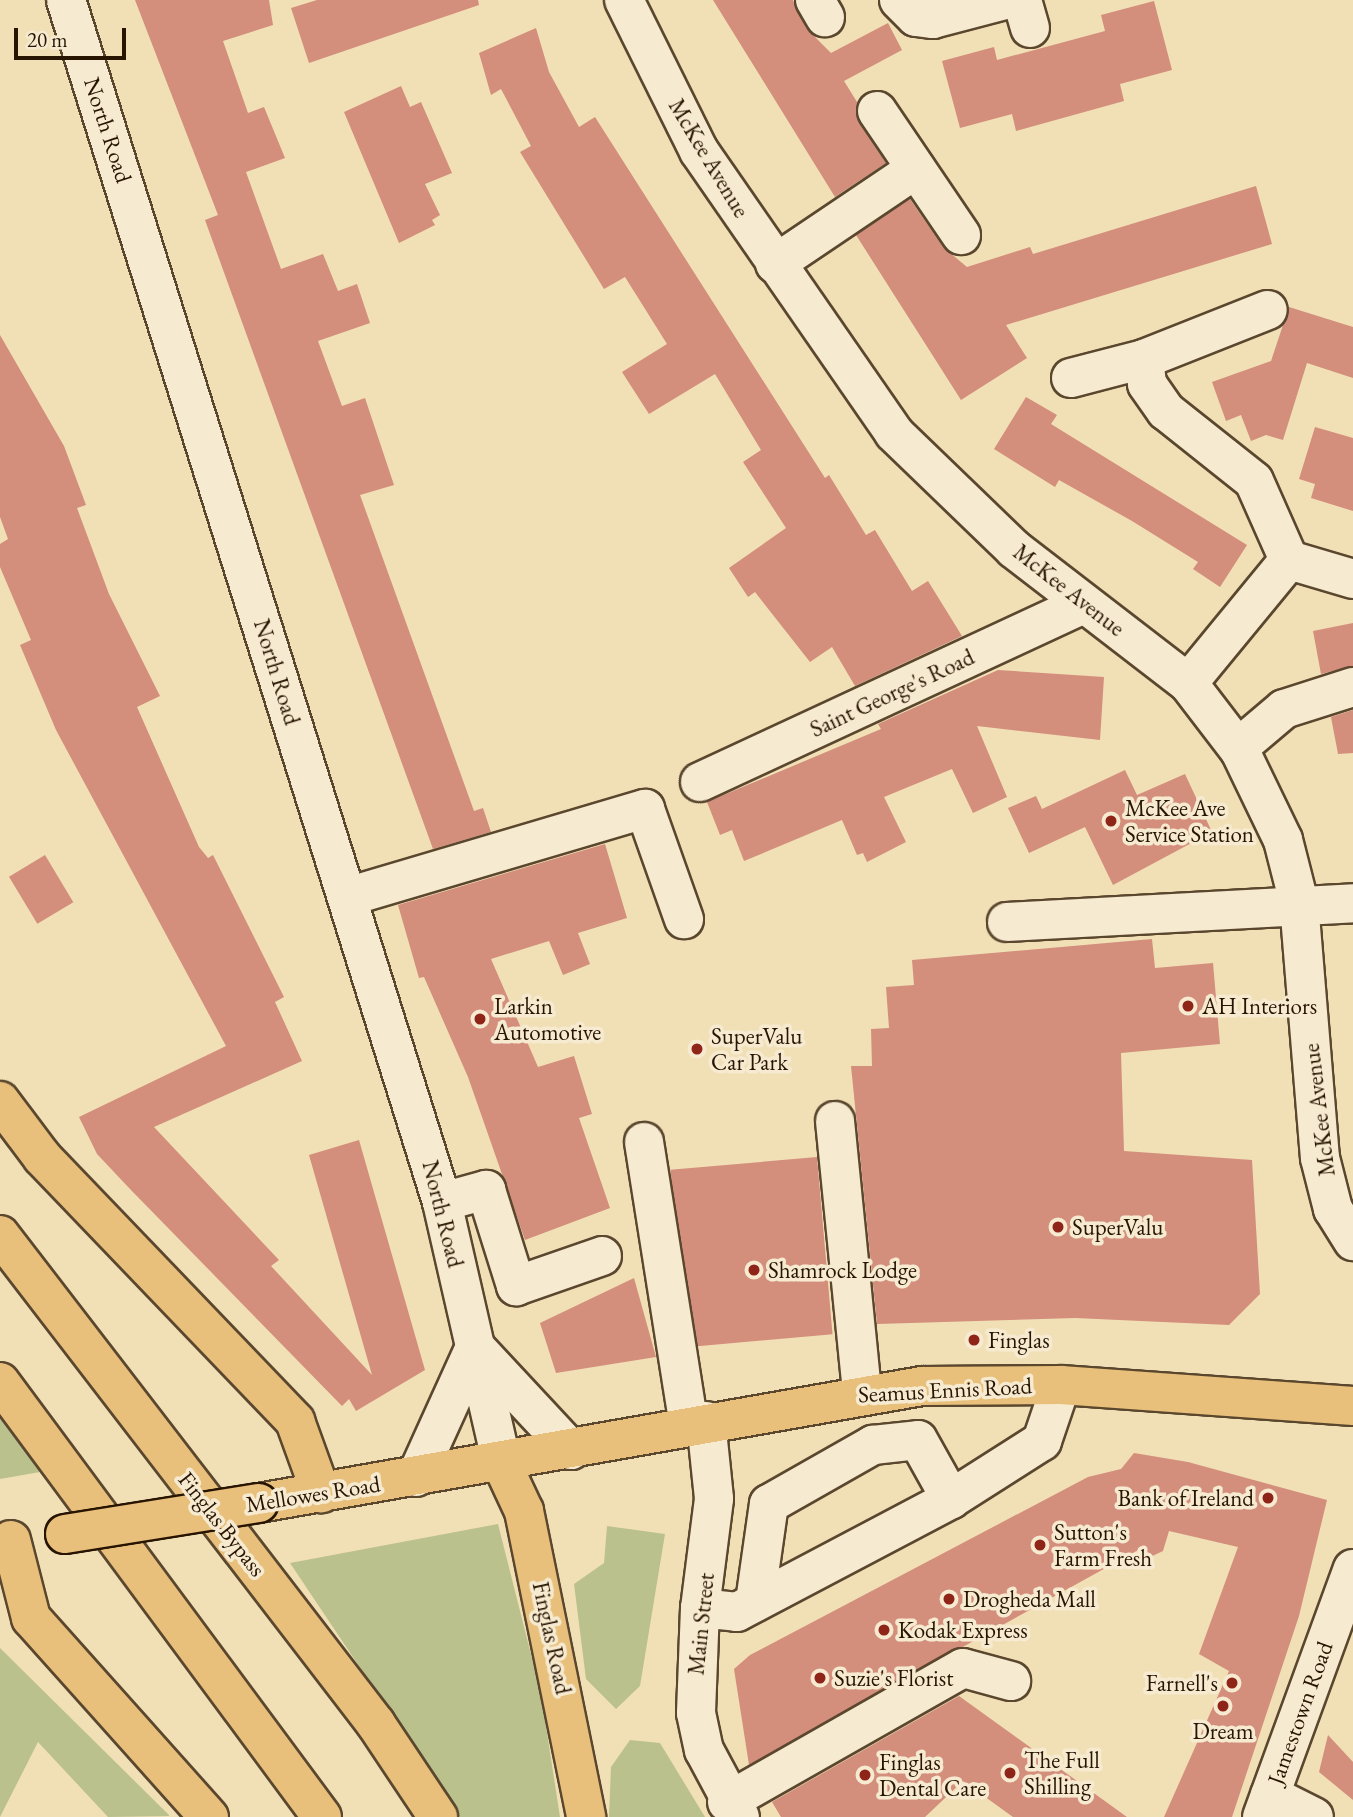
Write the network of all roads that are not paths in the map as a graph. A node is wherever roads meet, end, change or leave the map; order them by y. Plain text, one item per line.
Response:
1 (66, 0) edge
2 (624, 0) edge
3 (899, 0) edge
4 (1004, 0) edge
5 (877, 111) dead end
6 (916, 170) junction
7 (961, 235) dead end
8 (775, 264) junction
9 (1268, 310) dead end
10 (1144, 359) junction
11 (1071, 379) dead end
12 (1289, 561) junction
13 (1353, 579) edge
14 (1084, 604) junction
15 (1188, 683) junction
16 (1353, 687) edge
17 (1238, 748) junction
18 (700, 782) dead end
19 (347, 897) junction
20 (1299, 903) junction
21 (1353, 903) edge
22 (684, 919) dead end
23 (1007, 922) dead end
24 (0, 1101) edge
25 (835, 1121) dead end
26 (644, 1142) dead end
27 (442, 1202) junction
28 (0, 1235) edge
29 (1353, 1241) edge
30 (602, 1256) dead end
31 (475, 1347) junction
32 (0, 1382) edge
33 (1061, 1385) junction
34 (862, 1392) junction
35 (1353, 1406) edge
36 (698, 1423) junction
37 (571, 1450) junction
38 (502, 1464) junction
39 (416, 1477) junction
40 (321, 1493) junction
41 (951, 1499) junction
42 (5, 1540) edge
43 (1353, 1569) edge
44 (755, 1602) junction
45 (700, 1608) junction
46 (1011, 1681) dead end
47 (1266, 1806) edge
48 (734, 1810) edge
49 (209, 1817) edge
50 (322, 1817) edge
51 (438, 1817) edge
52 (586, 1817) edge
53 (1314, 1817) edge

1 - 19 street, North Road
2 - 8 street, McKee Avenue
3 - 4 street
5 - 6 street
6 - 7 street
6 - 8 street
8 - 14 street, McKee Avenue
9 - 10 street
10 - 11 street
10 - 12 street
12 - 13 street
12 - 15 street
14 - 15 street, McKee Avenue
14 - 18 street, Saint George's Road
15 - 17 street, McKee Avenue
16 - 17 street
17 - 20 street, McKee Avenue
19 - 22 street
19 - 27 street, North Road
20 - 21 street
20 - 23 street
20 - 29 street, McKee Avenue
24 - 40 main road
25 - 34 street
26 - 36 street, Main Street
27 - 30 street
27 - 31 street, North Road
28 - 51 main road, Finglas Bypass
31 - 37 street
31 - 38 street, North Road
31 - 39 street
32 - 50 main road
33 - 34 main road, Seamus Ennis Road
33 - 35 main road, Seamus Ennis Road
33 - 41 street
34 - 36 main road, Seamus Ennis Road
36 - 37 main road, Seamus Ennis Road
36 - 45 street, Main Street
37 - 38 main road, Seamus Ennis Road
38 - 39 main road, Mellowes Road
38 - 52 main road, Finglas Road
39 - 40 main road, Mellowes Road
40 - 42 main road, Mellowes Road, bridge
41 - 44 street
41 - 44 street
42 - 49 main road
43 - 47 street, Jamestown Road
44 - 45 street
45 - 48 street, Main Street
46 - 48 street
47 - 53 street

